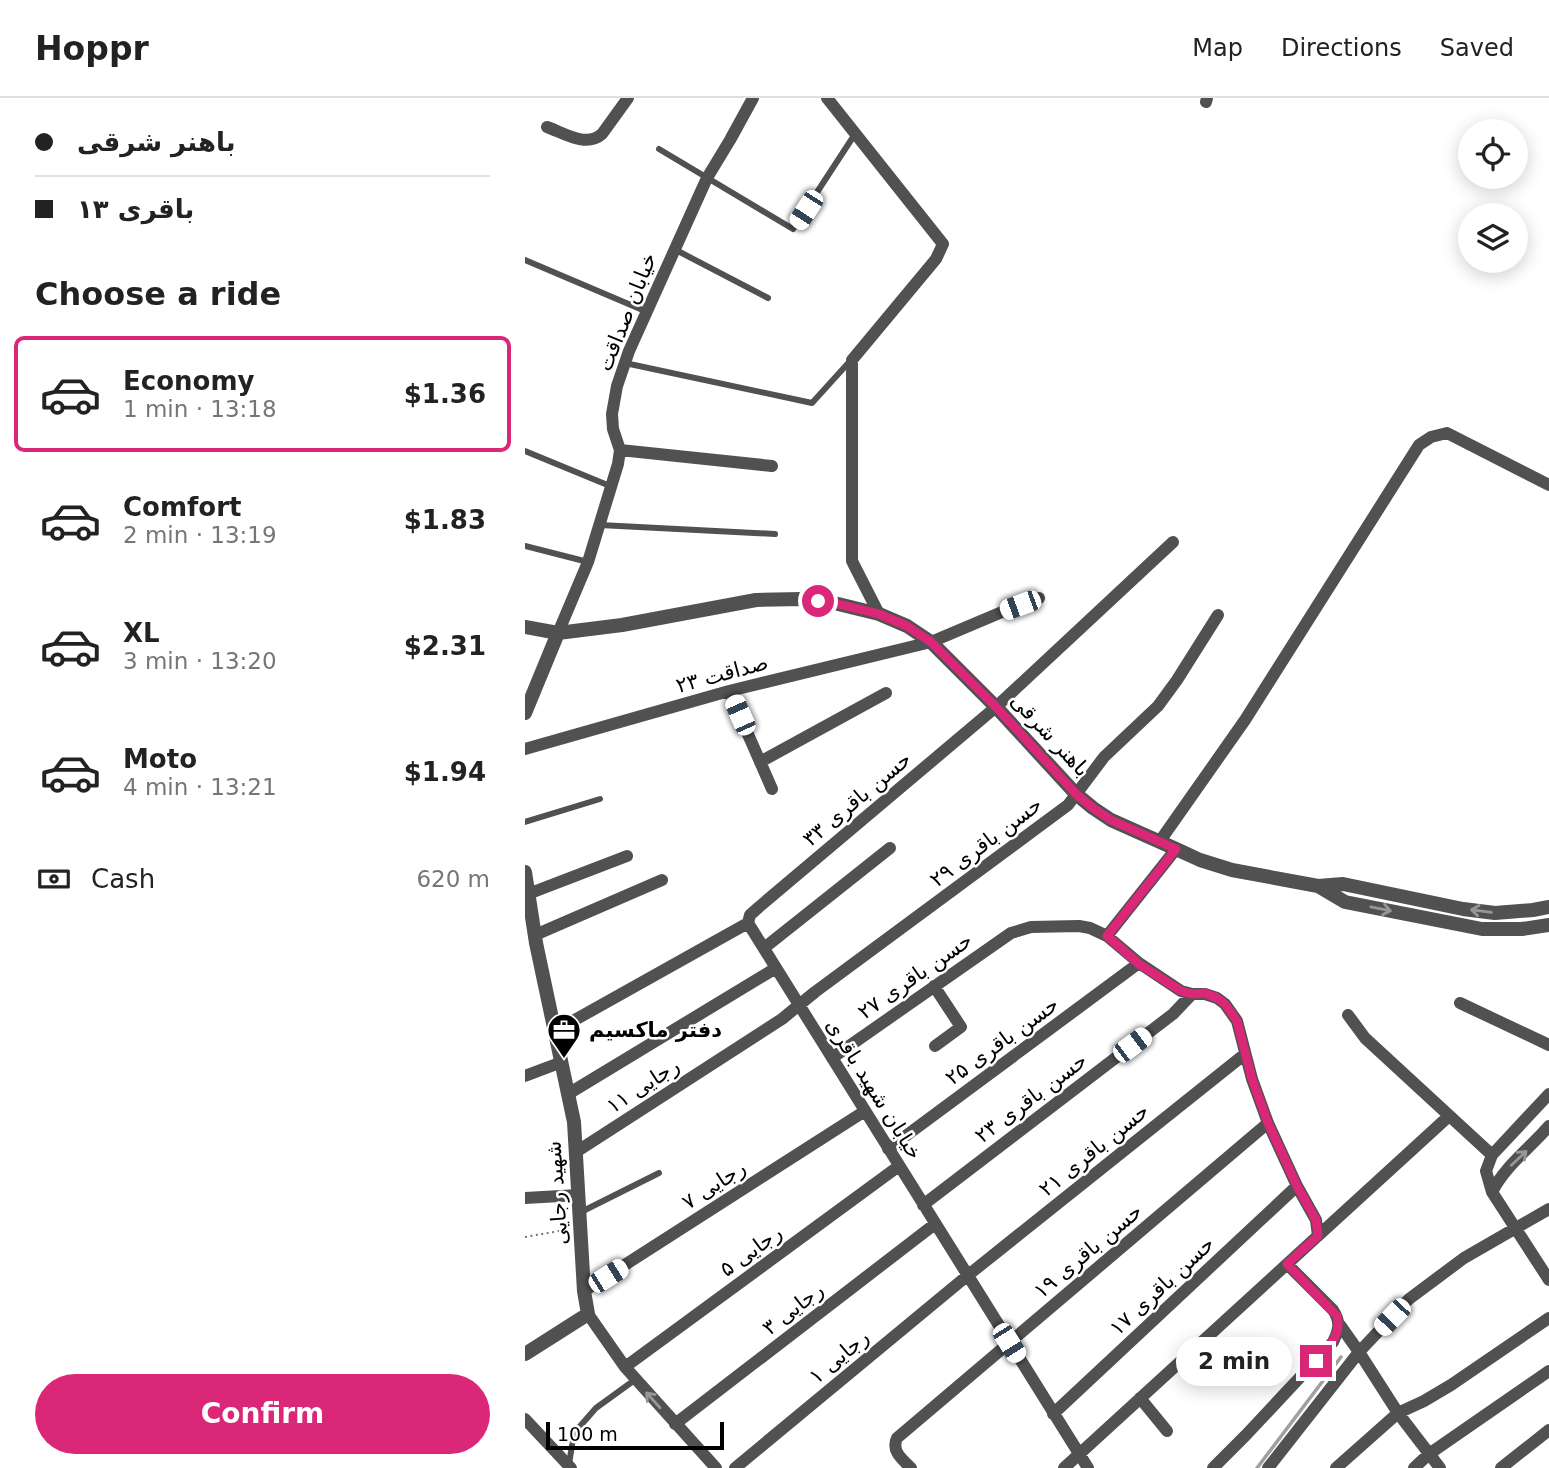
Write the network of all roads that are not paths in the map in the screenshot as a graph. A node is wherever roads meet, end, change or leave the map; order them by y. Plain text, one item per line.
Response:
1 (628, 98) edge
2 (753, 98) edge
3 (827, 98) edge
4 (547, 127) dead end
5 (855, 134) junction
6 (659, 149) dead end
7 (707, 178) junction
8 (674, 249) junction
9 (525, 260) edge
10 (768, 299) dead end
11 (645, 311) junction
12 (852, 360) junction
13 (625, 363) junction
14 (620, 450) junction
15 (525, 451) edge
16 (772, 466) dead end
17 (1549, 485) edge
18 (612, 487) junction
19 (600, 525) junction
20 (775, 534) dead end
21 (1173, 542) dead end
22 (525, 546) edge
23 (588, 562) junction
24 (1039, 598) dead end
25 (879, 614) junction
26 (1218, 615) dead end
27 (525, 627) edge
28 (558, 633) junction
29 (931, 642) junction
30 (729, 691) junction
31 (886, 693) dead end
32 (996, 707) junction
33 (525, 713) edge
34 (525, 749) edge
35 (760, 762) junction
36 (772, 789) dead end
37 (1076, 794) junction
38 (600, 799) dead end
39 (525, 822) edge
40 (1160, 841) junction
41 (890, 848) dead end
42 (1176, 849) junction
43 (627, 856) dead end
44 (525, 872) edge
45 (662, 880) dead end
46 (1318, 887) junction
47 (528, 902) edge
48 (1549, 907) edge
49 (748, 923) junction
50 (1549, 925) edge
51 (1107, 936) junction
52 (532, 941) edge
53 (764, 948) junction
54 (1139, 964) junction
55 (776, 968) junction
56 (934, 986) junction
57 (1192, 994) junction
58 (1460, 1003) dead end
59 (799, 1005) junction
60 (1348, 1015) dead end
61 (555, 1031) junction
62 (1549, 1045) edge
63 (935, 1046) dead end
64 (1245, 1054) junction
65 (832, 1058) junction
66 (562, 1062) junction
67 (525, 1076) edge
68 (568, 1094) junction
69 (1549, 1094) edge
70 (865, 1111) junction
71 (1449, 1116) junction
72 (1268, 1123) junction
73 (1549, 1126) edge
74 (888, 1149) junction
75 (576, 1152) junction
76 (1492, 1155) junction
77 (899, 1166) junction
78 (659, 1173) dead end
79 (1297, 1186) junction
80 (1492, 1192) junction
81 (578, 1195) junction
82 (525, 1198) edge
83 (923, 1205) junction
84 (1549, 1209) edge
85 (579, 1213) junction
86 (935, 1224) junction
87 (1517, 1229) junction
88 (1318, 1236) junction
89 (1287, 1264) junction
90 (967, 1276) junction
91 (1549, 1280) edge
92 (584, 1291) junction
93 (588, 1314) junction
94 (1549, 1318) edge
95 (1339, 1325) junction
96 (1009, 1343) junction
97 (1199, 1344) junction
98 (1359, 1352) junction
99 (525, 1354) edge
100 (625, 1367) junction
101 (1549, 1371) edge
102 (1230, 1377) dead end
103 (636, 1379) junction
104 (1140, 1398) junction
105 (1398, 1413) junction
106 (1053, 1414) junction
107 (525, 1419) edge
108 (675, 1424) junction
109 (1549, 1430) edge
110 (1167, 1431) dead end
111 (1078, 1454) junction
112 (1429, 1454) junction
113 (569, 1467) edge
114 (716, 1468) edge
115 (735, 1468) edge
116 (911, 1468) edge
117 (1064, 1468) edge
118 (1088, 1468) edge
119 (1213, 1468) edge
120 (1268, 1468) edge
121 (1336, 1468) edge
122 (1414, 1468) edge
123 (1440, 1468) edge
124 (1501, 1468) edge

1 - 4 street
2 - 7 street, خیابان صداقت
3 - 5 street
5 - 7 lane
5 - 12 street
6 - 7 lane
7 - 8 street, خیابان صداقت
8 - 10 lane
8 - 11 street, خیابان صداقت
9 - 11 lane
11 - 13 street, خیابان صداقت
12 - 13 lane
12 - 25 street
13 - 14 street, خیابان صداقت
14 - 16 street
14 - 18 street, خیابان صداقت
15 - 18 lane
17 - 40 street
18 - 19 street, خیابان صداقت
19 - 20 lane
19 - 23 street, خیابان صداقت
21 - 32 street, حسن باقری ۳۳
22 - 23 lane
23 - 28 street, خیابان صداقت
24 - 29 street, صداقت ۲۳
25 - 28 street, باهنر شرقی
25 - 29 street, باهنر شرقی
26 - 37 street, حسن باقری ۲۹
27 - 28 street, باهنر شرقی
28 - 33 street
29 - 30 street, صداقت ۲۳
29 - 32 street, باهنر شرقی
30 - 34 street, صداقت ۲۳
30 - 35 street
31 - 35 street
32 - 37 street, باهنر شرقی
32 - 49 street, حسن باقری ۳۳
35 - 36 street
37 - 40 street, باهنر شرقی
37 - 59 street, حسن باقری ۲۹
38 - 39 lane
40 - 42 street, باهنر شرقی
41 - 53 street
42 - 46 street, باهنر شرقی
42 - 51 street
43 - 47 street
44 - 47 street, شهید رجایی
45 - 52 street
48 -> 46 street, باهنر شرقی
46 -> 50 street, باهنر شرقی
47 - 52 street, شهید رجایی
49 - 53 street, خیابان شهید باقری
49 - 61 street, حسن باقری ۳۳
51 - 54 street
51 - 56 street, حسن باقری ۲۷
52 - 61 street, شهید رجایی
53 - 55 street, خیابان شهید باقری
54 - 57 street
54 - 74 street, حسن باقری ۲۵
55 - 59 street, خیابان شهید باقری
55 - 68 street
56 - 63 street
56 - 65 street, حسن باقری ۲۷
57 - 64 street
57 - 83 street, حسن باقری ۲۳
58 - 62 street
59 - 65 street, خیابان شهید باقری
59 - 75 street, رجایی ۱۱
60 - 71 street
61 - 66 street, شهید رجایی
64 - 72 street
64 - 90 street, حسن باقری ۲۱
65 - 70 street, خیابان شهید باقری
66 - 67 street
66 - 68 street, شهید رجایی
68 - 75 street, شهید رجایی
69 - 76 street
70 - 74 street, خیابان شهید باقری
70 - 92 street, رجایی ۷
71 - 76 street
71 - 88 street
72 - 79 street
72 - 96 street, حسن باقری ۱۹
80 -> 73 street
74 - 77 street, خیابان شهید باقری
75 - 81 street, شهید رجایی
76 - 80 street
77 - 83 street, خیابان شهید باقری
77 - 100 street, رجایی ۵
78 - 85 lane
79 - 88 street
79 - 106 street, حسن باقری ۱۷
80 - 87 street
81 - 82 street
81 - 85 street, شهید رجایی
83 - 86 street, خیابان شهید باقری
84 - 87 street
85 - 92 street, شهید رجایی
86 - 90 street, خیابان شهید باقری
86 - 108 street, رجایی ۳
87 - 91 street
87 - 98 street
88 - 89 street
89 - 95 street
89 - 97 street
90 - 96 street, خیابان شهید باقری
90 - 115 street, رجایی ۱
92 - 93 street, شهید رجایی
93 - 99 street
93 - 100 street, شهید رجایی
94 - 105 street
95 - 98 street
95 - 119 street
96 - 106 street, خیابان شهید باقری
96 - 116 street, حسن باقری ۱۹
97 - 102 street
97 - 104 street
98 - 105 street
98 - 120 street
100 - 103 street, شهید رجایی
101 - 112 street
108 -> 103 street, شهید رجایی
103 - 113 lane
104 - 110 street
104 - 111 street
105 - 112 street
105 - 121 street
106 - 111 street, خیابان شهید باقری
107 - 113 street
108 - 114 street, شهید رجایی
109 - 124 street
111 - 117 street
111 - 118 street
112 - 122 street
112 - 123 street

